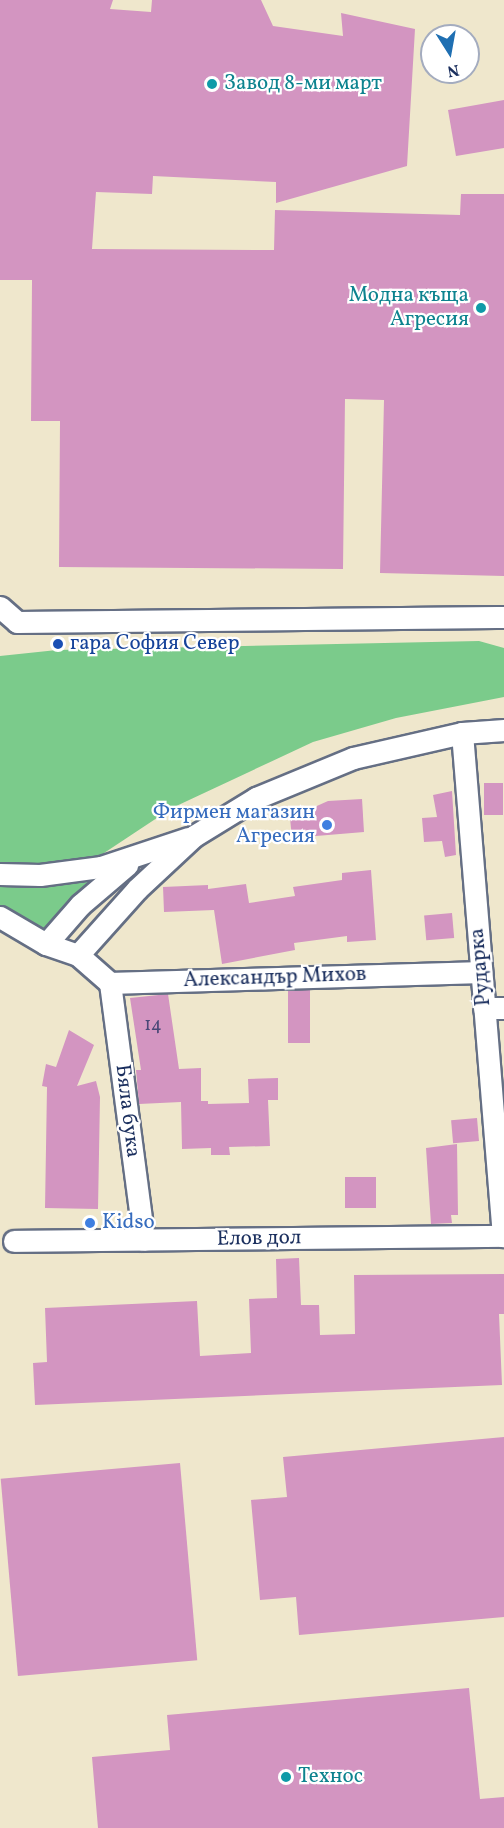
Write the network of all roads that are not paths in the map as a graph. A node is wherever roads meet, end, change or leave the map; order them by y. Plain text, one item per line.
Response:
1 (0, 607) edge
2 (504, 617) edge
3 (504, 730) edge
4 (462, 733) junction
5 (194, 836) junction
6 (147, 850) junction
7 (0, 874) edge
8 (0, 917) edge
9 (46, 944) junction
10 (78, 956) junction
11 (481, 972) junction
12 (110, 983) junction
13 (494, 1008) edge
14 (504, 1236) edge
15 (144, 1240) junction
16 (14, 1241) dead end

1 - 2 street
3 - 4 street
4 - 5 street
4 - 11 street, Рударка
5 - 6 street
5 - 10 street
6 - 7 street
6 - 9 street
8 - 9 street
9 - 10 street
10 - 12 street
11 - 12 street, Александър Михов
11 - 13 street, Рударка
12 - 15 street, Бяла бука
13 - 14 street, Рударка
14 - 15 street, Елов дол
15 - 16 street, Елов дол

